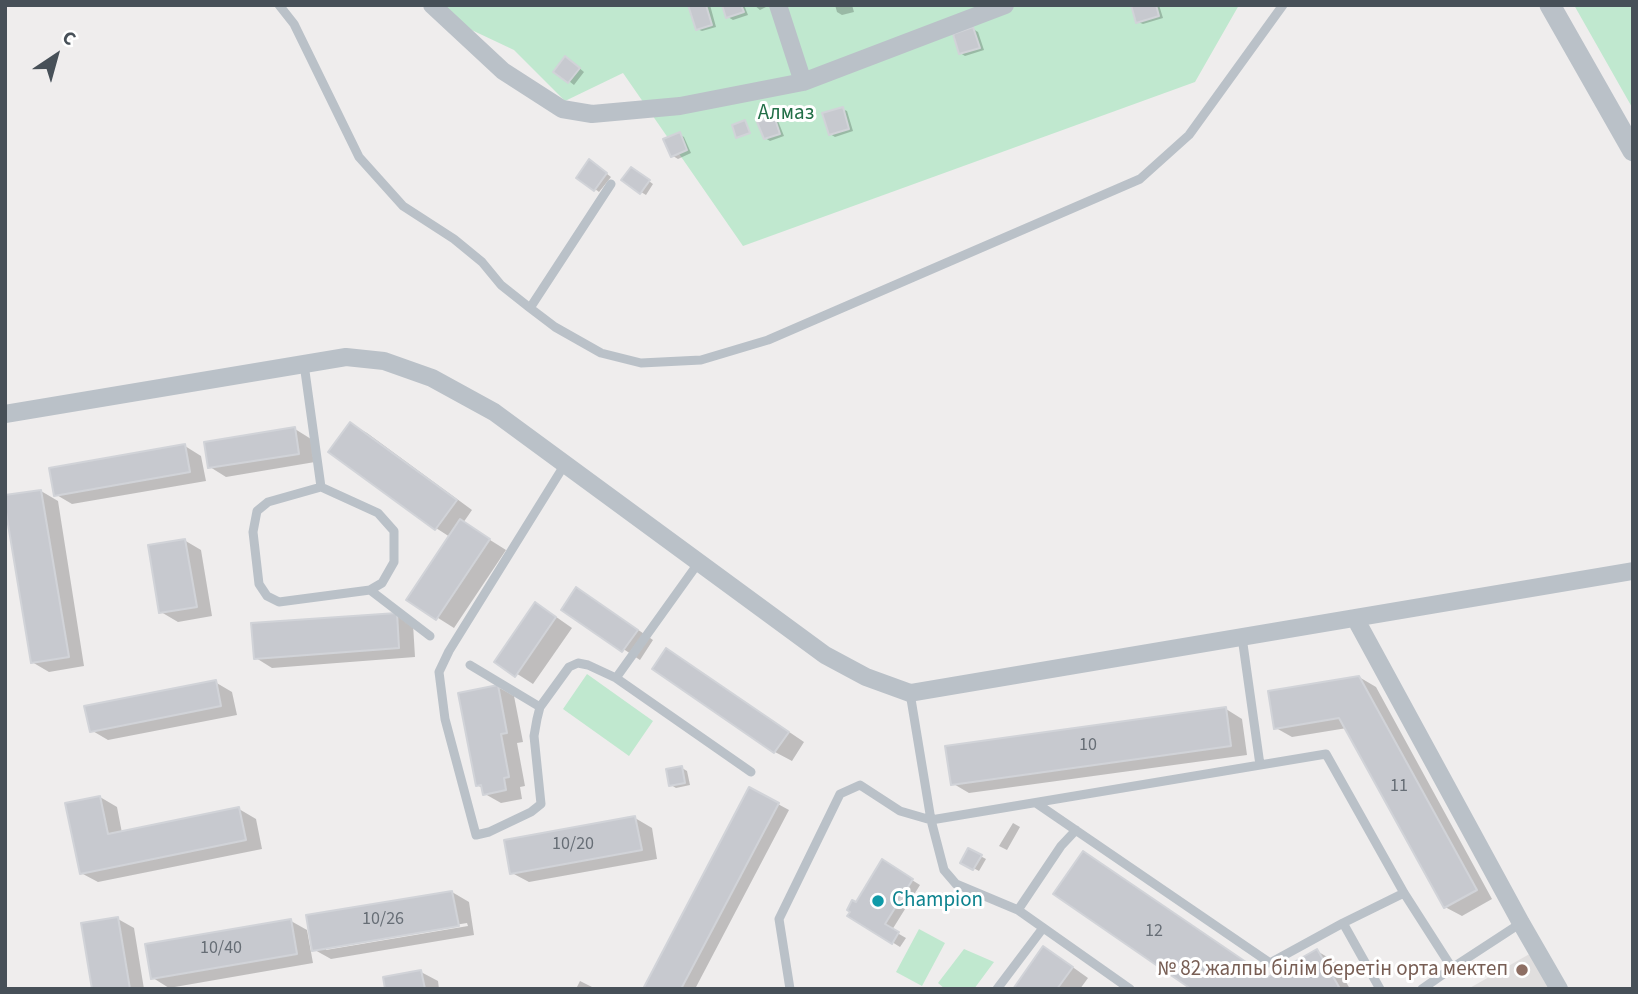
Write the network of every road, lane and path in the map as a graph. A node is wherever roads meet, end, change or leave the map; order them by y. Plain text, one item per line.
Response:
1 (278, 5) edge
2 (432, 5) edge
3 (778, 5) edge
4 (1005, 5) edge
5 (1283, 5) edge
6 (1550, 5) edge
7 (803, 82) junction
8 (1633, 151) edge
9 (611, 184) dead end
10 (530, 308) junction
11 (304, 364) junction
12 (5, 414) edge
13 (565, 464) junction
14 (321, 487) junction
15 (699, 562) junction
16 (1633, 571) edge
17 (370, 590) junction
18 (1355, 618) junction
19 (430, 636) dead end
20 (1242, 637) junction
21 (470, 665) dead end
22 (616, 678) junction
23 (911, 692) junction
24 (540, 707) junction
25 (1260, 765) junction
26 (751, 772) dead end
27 (1036, 803) junction
28 (931, 820) junction
29 (1076, 830) junction
30 (1404, 893) junction
31 (1018, 910) junction
32 (1343, 923) junction
33 (1521, 923) junction
34 (1043, 928) junction
35 (1452, 968) junction
36 (790, 989) edge
37 (997, 989) edge
38 (1130, 989) edge
39 (1380, 989) edge
40 (1422, 989) edge
41 (1559, 989) edge

1 - 10 lane
2 - 7 street
3 - 7 street
4 - 7 street
5 - 10 lane
6 - 8 street
9 - 10 lane
11 - 12 street
11 - 13 street
11 - 14 lane
13 - 15 street
13 - 24 lane
14 - 17 lane
14 - 17 lane
15 - 22 lane
15 - 23 street
16 - 18 street
17 - 19 lane
18 - 20 street
18 - 33 street
20 - 23 street
20 - 25 lane
21 - 24 lane
22 - 24 lane
22 - 26 lane
23 - 28 lane
25 - 27 lane
25 - 30 lane
27 - 28 lane
27 - 29 lane
28 - 31 lane
28 - 36 lane
29 - 31 lane
29 - 32 lane
30 - 32 lane
30 - 35 lane
31 - 34 lane
32 - 39 lane
33 - 35 lane
33 - 41 street
34 - 37 lane
34 - 38 lane
35 - 40 lane

